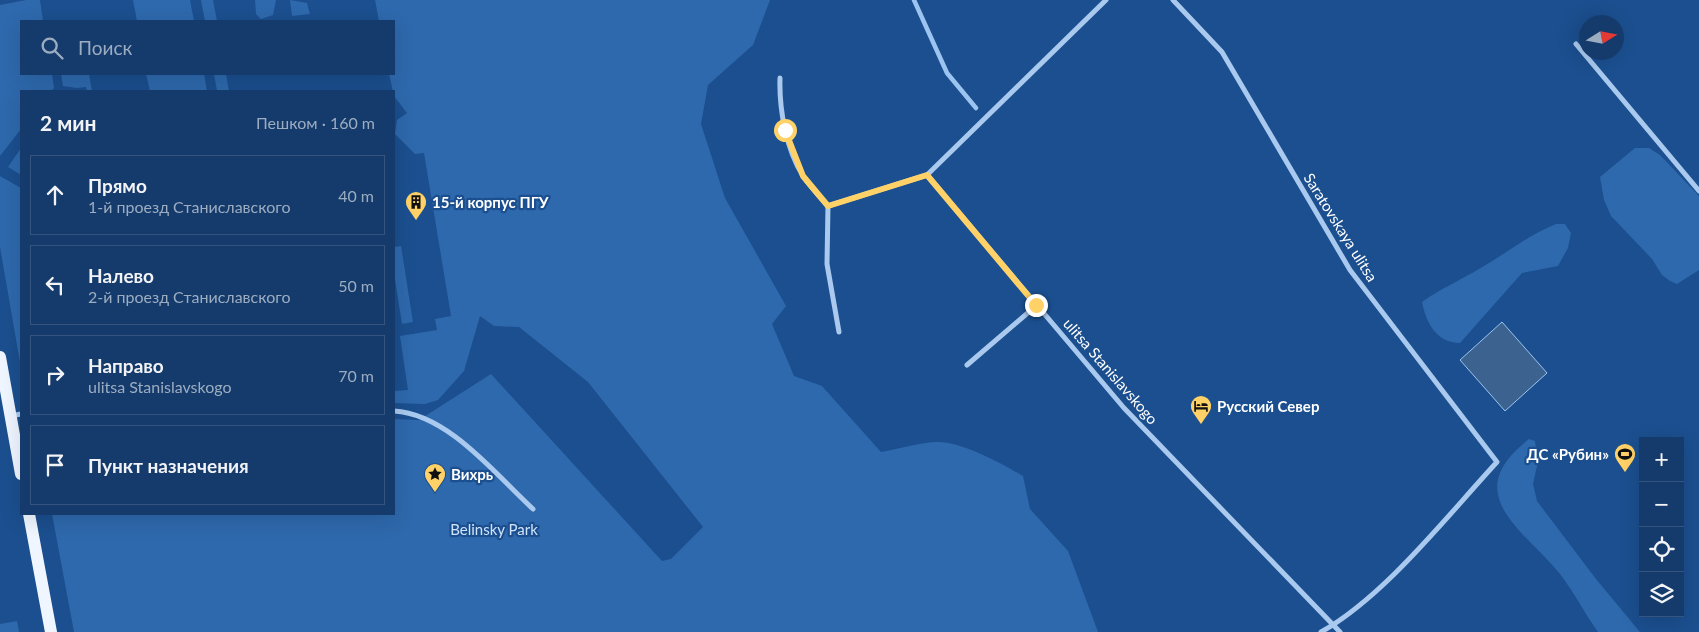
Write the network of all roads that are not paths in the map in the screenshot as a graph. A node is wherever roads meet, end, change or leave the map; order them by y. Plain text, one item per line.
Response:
1 (1106, 0) edge
2 (1173, 0) edge
3 (1576, 44) dead end
4 (780, 78) dead end
5 (927, 175) junction
6 (1699, 191) edge
7 (828, 206) junction
8 (1036, 305) junction
9 (839, 332) dead end
10 (0, 357) edge
11 (967, 365) dead end
12 (395, 411) edge
13 (15, 415) edge
14 (20, 464) edge
15 (533, 509) dead end
16 (29, 515) edge
17 (1334, 625) junction
18 (51, 632) edge
19 (1321, 632) edge
20 (1340, 632) edge

1 - 5 street
2 - 17 street, Saratovskaya ulitsa
3 - 6 street
4 - 7 street
5 - 7 street
5 - 8 street, ulitsa Stanislavskogo
7 - 9 street
8 - 11 street
8 - 17 street, ulitsa Stanislavskogo
10 - 13 main road
12 - 15 street
13 - 14 main road
16 - 18 main road
17 - 19 street
17 - 20 street, ulitsa Stanislavskogo

